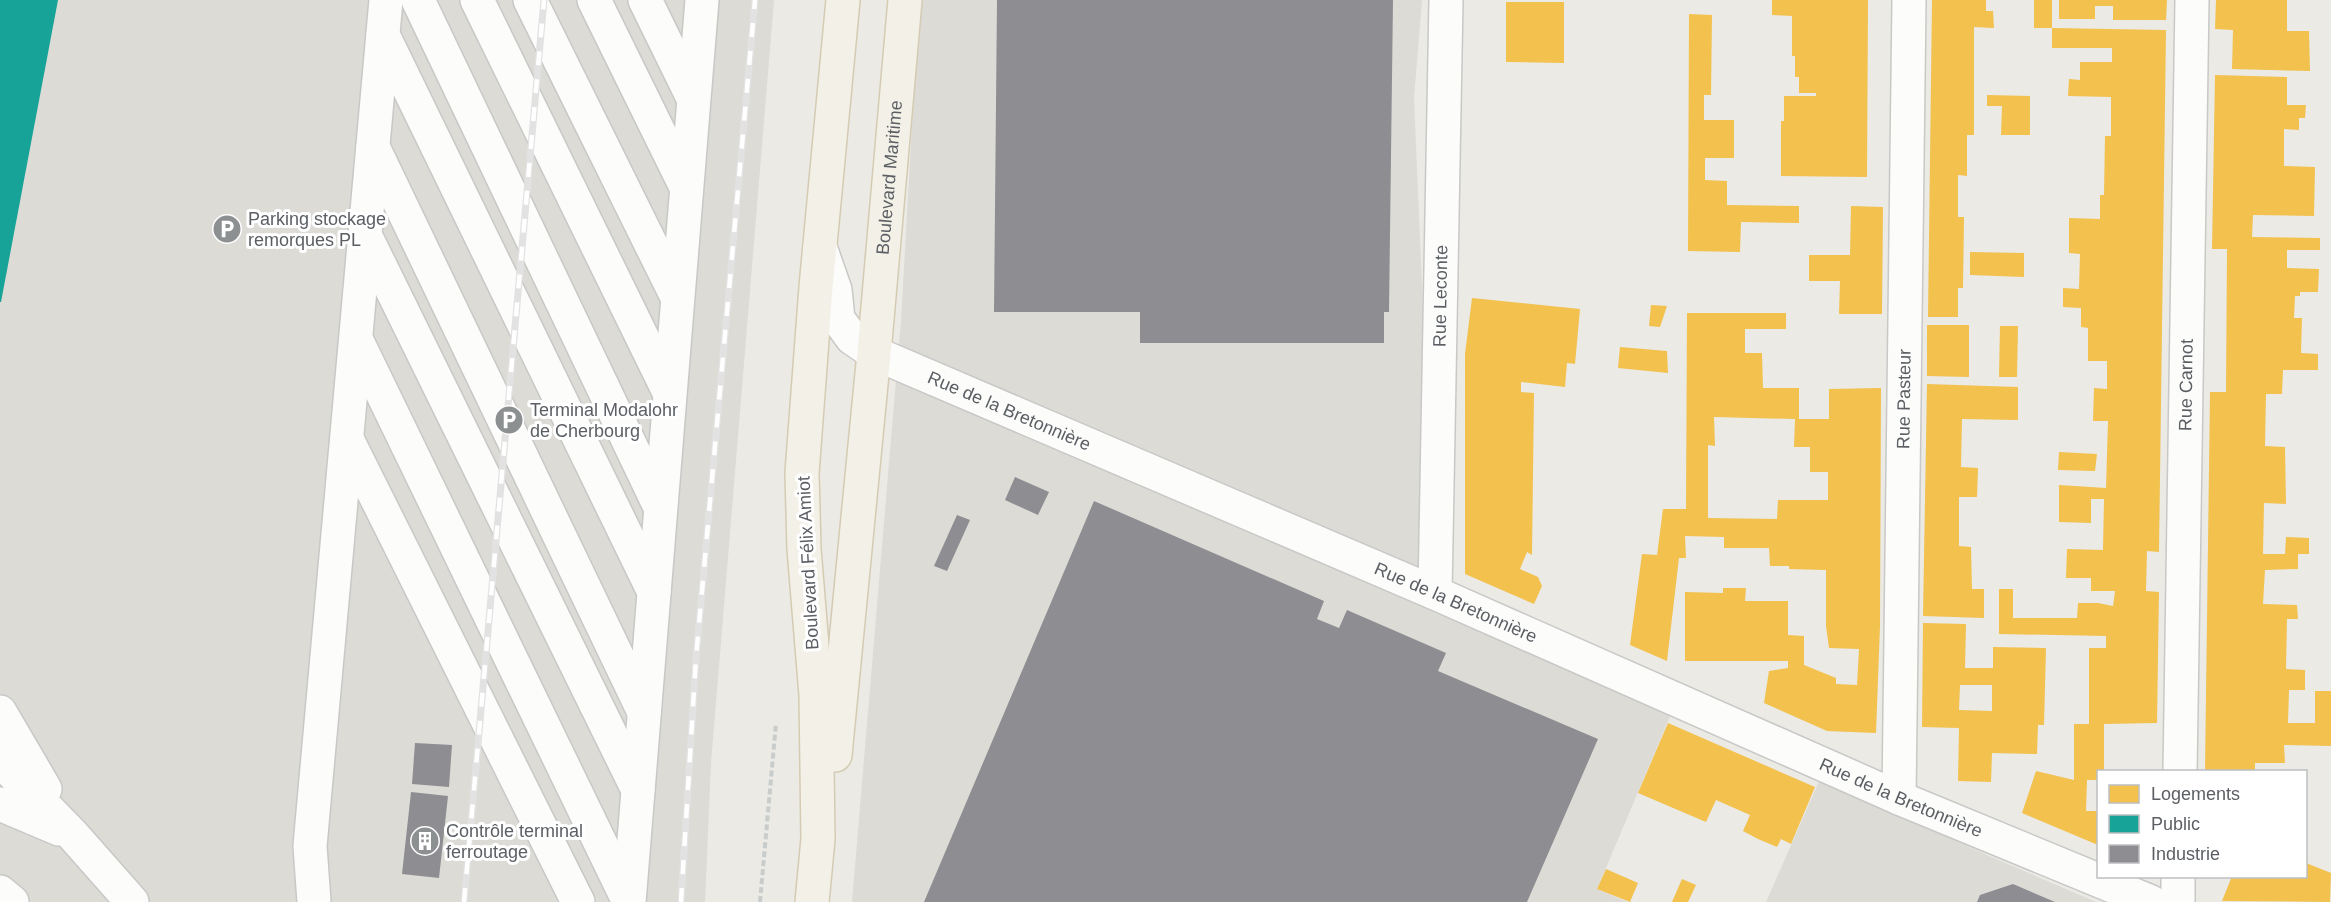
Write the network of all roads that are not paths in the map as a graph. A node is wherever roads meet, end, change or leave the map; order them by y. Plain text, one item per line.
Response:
1 (386, 0) edge
2 (417, 0) edge
3 (477, 0) edge
4 (530, 0) edge
5 (594, 0) edge
6 (645, 0) edge
7 (702, 0) edge
8 (843, 0) edge
9 (905, 0) edge
10 (1446, 0) edge
11 (1908, 0) edge
12 (2192, 0) edge
13 (383, 35) junction
14 (694, 100) junction
15 (373, 147) junction
16 (686, 189) junction
17 (365, 235) junction
18 (820, 247) junction
19 (678, 298) junction
20 (356, 339) junction
21 (874, 353) junction
22 (670, 393) junction
23 (347, 439) junction
24 (661, 509) junction
25 (654, 593) junction
26 (1435, 593) junction
27 (0, 712) edge
28 (645, 714) junction
29 (0, 730) edge
30 (0, 745) edge
31 (0, 760) edge
32 (2180, 770) edge
33 (0, 776) edge
34 (638, 792) junction
35 (0, 793) edge
36 (1899, 798) junction
37 (0, 804) edge
38 (0, 816) edge
39 (72, 834) junction
40 (818, 839) junction
41 (2178, 878) edge
42 (0, 892) edge
43 (12, 902) edge
44 (132, 902) edge
45 (314, 902) edge
46 (578, 902) edge
47 (629, 902) edge
48 (812, 902) edge
49 (2151, 902) edge
50 (2178, 902) edge

1 - 13 street
2 - 24 street
3 - 22 street
4 - 19 street
5 - 16 street
6 - 14 street
7 - 14 street
8 - 18 main road
9 - 21 main road, Boulevard Maritime
10 - 26 street, Rue Leconte
11 - 36 street, Rue Pasteur
12 - 32 street, Rue Carnot
13 - 15 street
13 - 25 street
14 - 16 street
15 - 17 street
15 - 28 street
16 - 19 street
17 - 20 street
17 - 34 street
18 - 21 street, Rue de la Bretonnière
18 - 40 main road, Boulevard Félix Amiot
19 - 22 street
20 - 23 street
20 - 47 street
21 - 26 street, Rue de la Bretonnière
21 - 40 main road, Boulevard Félix Amiot
22 - 24 street
23 - 45 street
23 - 46 street
24 - 25 street
25 - 28 street
26 - 36 street, Rue de la Bretonnière
27 - 39 street
28 - 34 street
29 - 39 street
30 - 39 street
31 - 39 street
33 - 39 street
34 - 47 street
35 - 39 street
36 - 49 street, Rue de la Bretonnière
37 - 39 street
38 - 39 street
39 - 44 street
40 - 48 main road, Boulevard Félix Amiot
41 - 50 street
42 - 43 street

